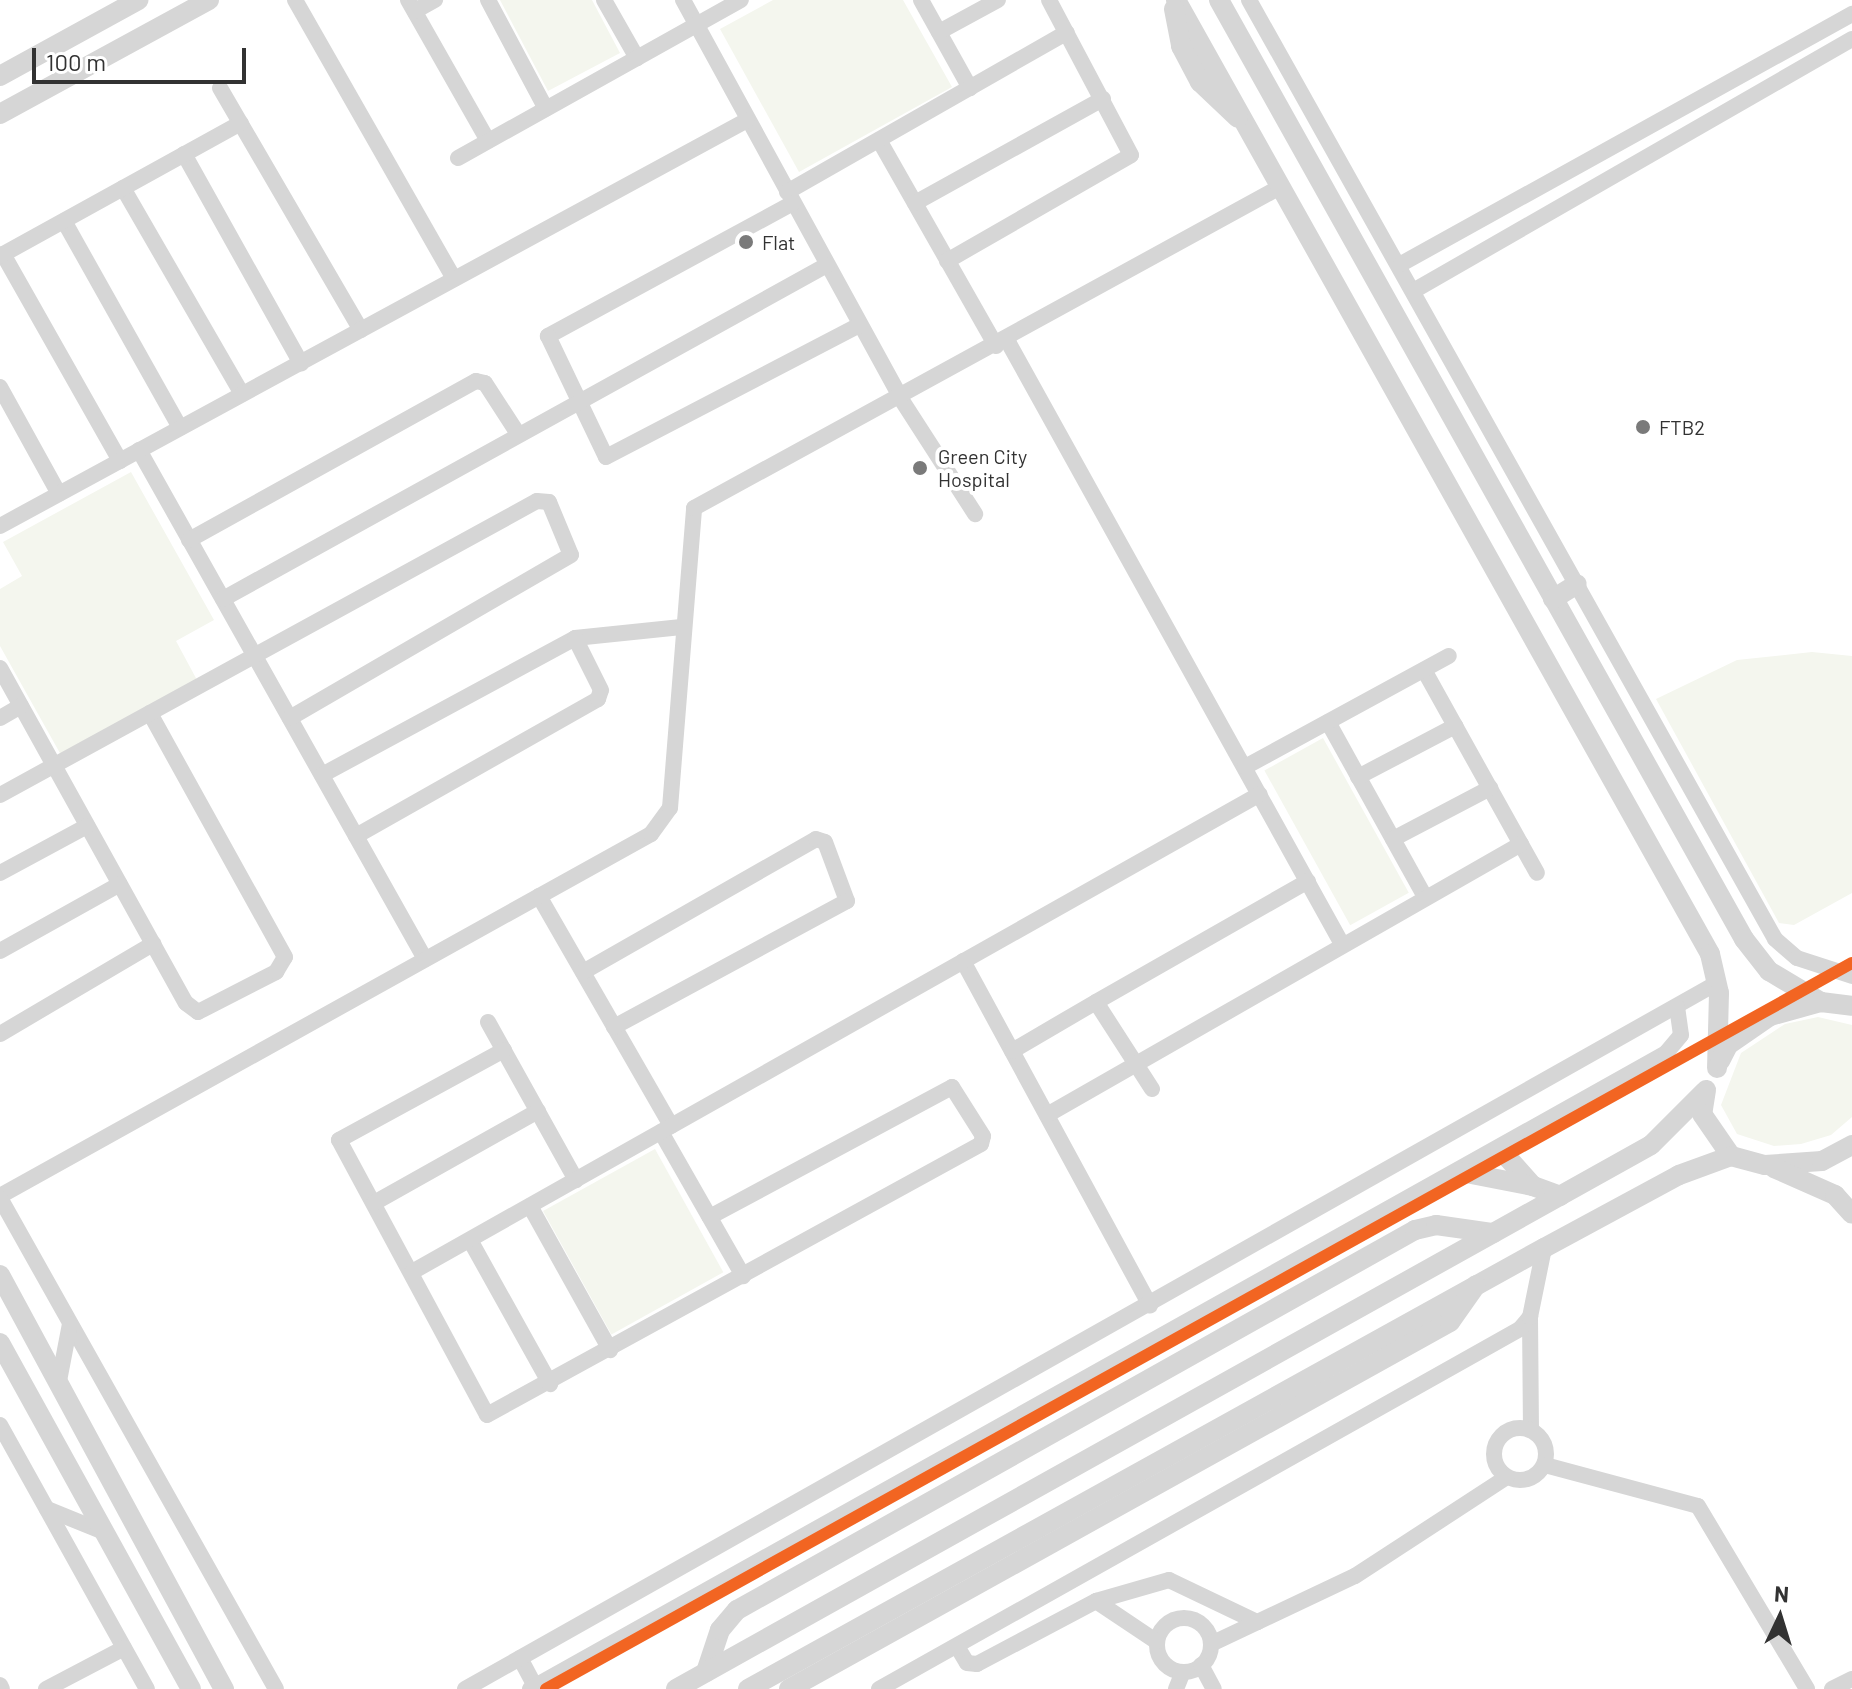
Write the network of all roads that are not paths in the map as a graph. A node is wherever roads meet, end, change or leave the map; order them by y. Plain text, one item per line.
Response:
1 (138, 0) edge
2 (209, 0) edge
3 (295, 0) edge
4 (435, 0) edge
5 (488, 0) edge
6 (604, 0) edge
7 (683, 0) edge
8 (741, 0) edge
9 (921, 0) edge
10 (998, 0) edge
11 (1049, 0) edge
12 (1174, 0) edge
13 (1219, 0) edge
14 (1249, 0) edge
15 (412, 6) edge
16 (109, 7) edge
17 (1852, 14) edge
18 (697, 25) junction
19 (939, 32) junction
20 (1067, 32) junction
21 (1852, 39) edge
22 (637, 58) junction
23 (0, 76) edge
24 (220, 88) dead end
25 (970, 88) junction
26 (1103, 99) junction
27 (546, 109) junction
28 (0, 114) edge
29 (747, 120) junction
30 (241, 123) junction
31 (879, 140) junction
32 (488, 141) junction
33 (184, 154) junction
34 (458, 158) dead end
35 (1280, 187) junction
36 (123, 188) junction
37 (790, 198) junction
38 (915, 203) junction
39 (64, 221) junction
40 (2, 255) edge
41 (947, 261) junction
42 (1401, 264) junction
43 (827, 265) junction
44 (454, 279) junction
45 (1415, 290) junction
46 (860, 325) junction
47 (361, 330) junction
48 (1001, 343) junction
49 (301, 363) junction
50 (0, 387) edge
51 (242, 394) junction
52 (901, 399) junction
53 (578, 401) junction
54 (180, 428) junction
55 (518, 434) junction
56 (139, 450) junction
57 (120, 461) junction
58 (59, 494) junction
59 (975, 514) dead end
60 (0, 526) edge
61 (189, 540) junction
62 (1577, 584) junction
63 (223, 599) junction
64 (1553, 599) junction
65 (681, 627) junction
66 (575, 638) junction
67 (1449, 656) dead end
68 (255, 657) junction
69 (0, 668) edge
70 (1424, 670) junction
71 (21, 706) junction
72 (150, 713) junction
73 (0, 718) edge
74 (290, 718) junction
75 (1328, 722) junction
76 (1455, 726) junction
77 (54, 765) junction
78 (1245, 767) junction
79 (322, 775) junction
80 (1358, 777) junction
81 (1490, 788) junction
82 (1260, 794) junction
83 (0, 795) edge
84 (87, 826) junction
85 (356, 836) junction
86 (1393, 839) junction
87 (1521, 844) junction
88 (0, 873) edge
89 (1537, 873) dead end
90 (1308, 881) junction
91 (120, 884) junction
92 (539, 896) junction
93 (1425, 897) junction
94 (153, 944) junction
95 (1342, 944) junction
96 (0, 951) edge
97 (425, 959) junction
98 (963, 961) junction
99 (583, 972) junction
100 (1852, 976) edge
101 (1717, 983) junction
102 (1096, 1002) junction
103 (1821, 1002) junction
104 (1677, 1006) junction
105 (1852, 1006) edge
106 (488, 1022) dead end
107 (614, 1027) junction
108 (0, 1034) edge
109 (504, 1050) junction
110 (1012, 1051) junction
111 (1134, 1061) junction
112 (1717, 1068) junction
113 (1152, 1089) dead end
114 (1704, 1092) junction
115 (538, 1111) junction
116 (1047, 1115) junction
117 (666, 1129) junction
118 (1852, 1145) edge
119 (1500, 1149) junction
120 (1731, 1156) junction
121 (1765, 1165) junction
122 (1461, 1172) junction
123 (576, 1180) junction
124 (1533, 1186) junction
125 (1560, 1196) junction
126 (0, 1197) edge
127 (374, 1203) junction
128 (530, 1206) junction
129 (1852, 1214) edge
130 (710, 1217) junction
131 (1493, 1233) junction
132 (470, 1240) junction
133 (1544, 1248) junction
134 (412, 1272) junction
135 (0, 1275) edge
136 (743, 1276) junction
137 (1476, 1285) junction
138 (1150, 1305) junction
139 (1530, 1317) junction
140 (70, 1324) junction
141 (0, 1343) edge
142 (610, 1350) junction
143 (59, 1381) junction
144 (550, 1384) junction
145 (0, 1425) edge
146 (1531, 1430) junction
147 (1545, 1465) junction
148 (1507, 1477) junction
149 (47, 1509) junction
150 (104, 1532) junction
151 (1096, 1601) junction
152 (1257, 1622) junction
153 (1157, 1642) junction
154 (1211, 1644) junction
155 (124, 1648) junction
156 (958, 1648) junction
157 (520, 1658) junction
158 (1201, 1665) junction
159 (706, 1672) junction
160 (1183, 1672) junction
161 (1852, 1679) edge
162 (533, 1688) edge
163 (46, 1689) edge
164 (147, 1689) edge
165 (191, 1689) edge
166 (224, 1689) edge
167 (276, 1689) edge
168 (465, 1689) edge
169 (676, 1689) edge
170 (748, 1689) edge
171 (789, 1689) edge
172 (879, 1689) edge
173 (1176, 1689) edge
174 (1214, 1689) edge
175 (1807, 1689) edge
176 (1832, 1689) edge

1 - 16 street
2 - 28 street
3 - 44 street
4 - 15 street
5 - 27 street
6 - 22 street
7 - 18 street
8 - 18 street
9 - 19 street
10 - 19 street
11 - 20 street
12 - 35 street
13 - 64 street
14 - 42 street
15 - 32 street
16 - 23 street
17 - 42 street
18 - 22 street
18 - 29 street
19 - 25 street
20 - 25 street
20 - 26 street
21 - 45 street
22 - 27 street
24 - 30 street
25 - 31 street
26 - 38 street
26 - 41 street
27 - 32 street
29 - 37 street
29 - 44 street
30 - 33 street
30 - 47 street
31 - 37 street
31 - 38 street
32 - 34 street
33 - 36 street
33 - 49 street
35 - 48 street
35 - 101 street
36 - 39 street
36 - 51 street
37 - 43 street
37 - 53 street
38 - 41 street
39 - 40 street
39 - 54 street
40 - 57 street
41 - 48 street
42 - 45 street
43 - 46 street
43 - 53 street
44 - 47 street
45 - 62 street
46 - 52 street
46 - 53 street
47 - 49 street
48 - 52 street
48 - 78 street
49 - 51 street
50 - 58 street
51 - 54 street
52 - 59 street
52 - 65 street
53 - 55 street
54 - 56 street
55 - 61 street
55 - 63 street
56 - 57 street
56 - 61 street
57 - 58 street
58 - 60 street
61 - 63 street
62 - 64 street
62 - 100 street
63 - 68 street
64 - 103 street
65 - 66 street
65 - 92 street
66 - 79 street
66 - 85 street
67 - 70 street
68 - 72 street
68 - 74 street
68 - 74 street
69 - 71 street
70 - 75 street
70 - 76 street
71 - 73 street
71 - 77 street
72 - 77 street
72 - 94 street
74 - 79 street
75 - 78 street
75 - 80 street
76 - 80 street
76 - 81 street
77 - 83 street
77 - 84 street
78 - 82 street
79 - 85 street
80 - 86 street
81 - 86 street
81 - 87 street
82 - 90 street
82 - 98 street
84 - 88 street
84 - 91 street
85 - 97 street
86 - 93 street
87 - 89 street
87 - 93 street
90 - 95 street
90 - 102 street
91 - 94 street
91 - 96 street
92 - 97 street
92 - 99 street
93 - 95 street
94 - 108 street
95 - 111 street
97 - 126 street
98 - 110 street
98 - 117 street
99 - 107 street
99 - 107 street
101 - 104 street
101 - 112 street
102 - 110 street
102 - 111 street
103 - 105 street
103 - 112 street
104 - 119 street
104 - 138 street
106 - 109 street
107 - 117 street
109 - 115 street
109 - 127 street
110 - 116 street
111 - 113 street
111 - 116 street
112 - 114 street
114 - 120 street
114 - 125 street
115 - 123 street
115 - 127 street
116 - 138 street
117 - 123 street
117 - 130 street
118 - 121 street
119 - 122 street
119 - 124 street
120 - 121 street
120 - 133 street
121 - 129 street
122 - 124 street
122 - 162 street
123 - 128 street
124 - 125 street
125 - 131 street
126 - 140 street
127 - 134 street
128 - 132 street
128 - 142 street
130 - 136 street
130 - 136 street
131 - 159 street
131 - 159 street
132 - 134 street
132 - 144 street
133 - 137 street
133 - 139 street
134 - 144 street
135 - 143 street
136 - 142 street
137 - 170 street
137 - 171 street
138 - 157 street
139 - 146 street
139 - 156 street
140 - 143 street
140 - 167 street
141 - 150 street
142 - 144 street
143 - 166 street
145 - 149 street
146 - 147 street
146 - 148 street
147 - 148 street
147 - 175 street
148 - 152 street
149 - 150 street
149 - 155 street
150 - 165 street
151 - 152 street
151 - 153 street
151 - 156 street
152 - 154 street
153 - 154 street
153 - 160 street
154 - 158 street
155 - 163 street
155 - 164 street
156 - 172 street
157 - 162 street
157 - 168 street
158 - 160 street
158 - 174 street
159 - 169 street
160 - 173 street
161 - 176 street

